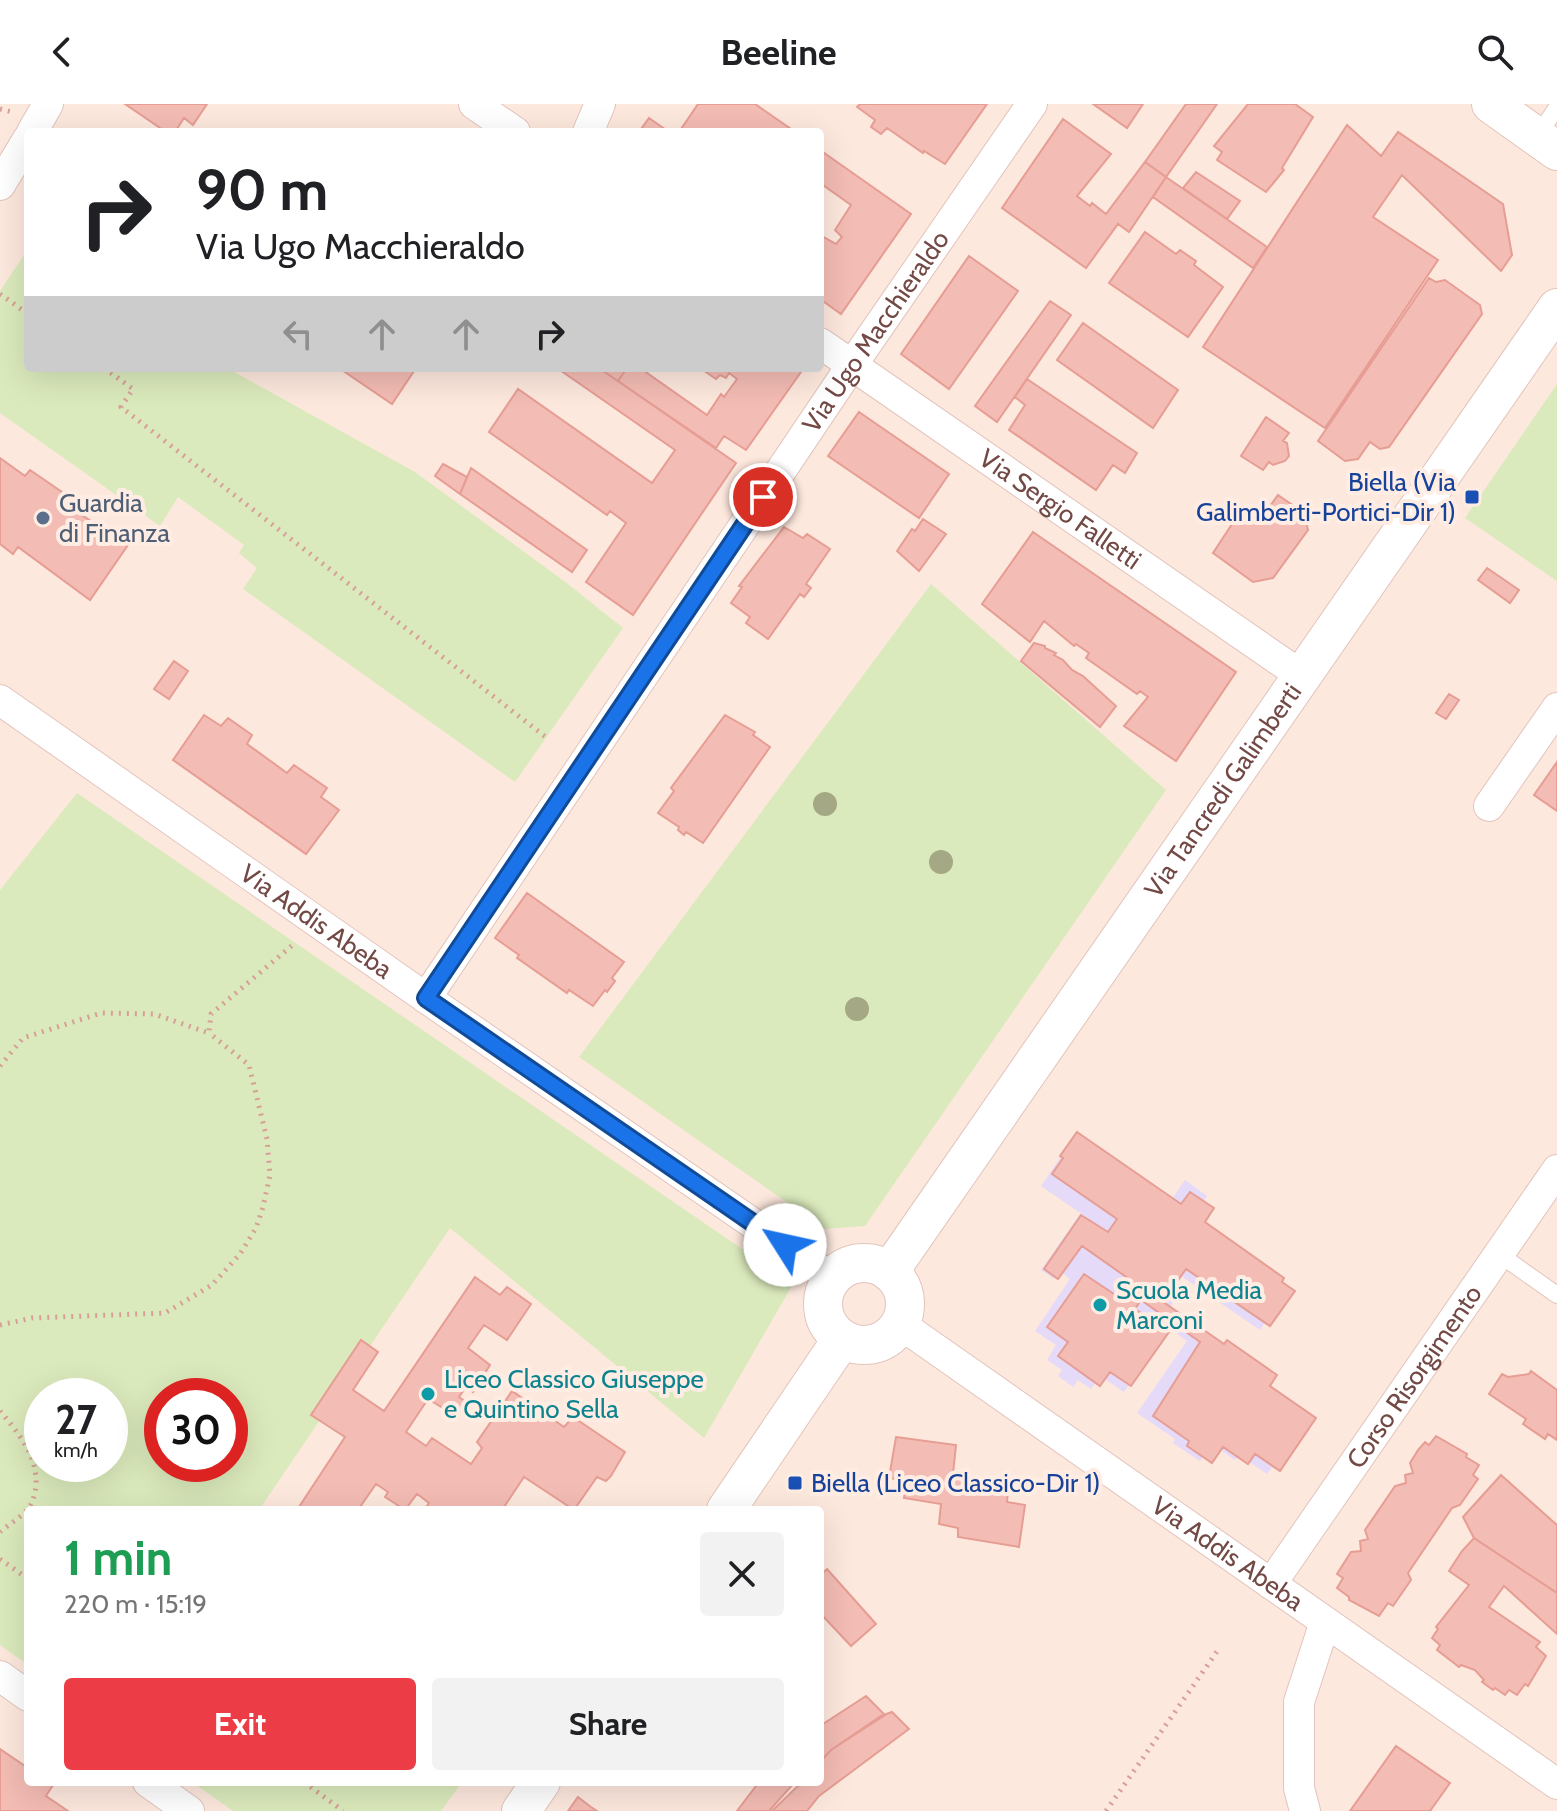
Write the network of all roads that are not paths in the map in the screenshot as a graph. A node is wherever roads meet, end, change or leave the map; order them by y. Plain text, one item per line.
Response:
1 (48, 104) edge
2 (474, 104) edge
3 (600, 104) edge
4 (1032, 104) edge
5 (1491, 104) edge
6 (34, 128) edge
7 (509, 128) edge
8 (590, 128) edge
9 (1550, 132) edge
10 (24, 146) edge
11 (0, 185) edge
12 (1557, 308) edge
13 (824, 346) edge
14 (852, 365) junction
15 (1302, 676) junction
16 (0, 700) edge
17 (1557, 708) edge
18 (1489, 806) dead end
19 (426, 998) junction
20 (1557, 1170) edge
21 (1499, 1254) junction
22 (889, 1272) junction
23 (832, 1278) junction
24 (1557, 1295) edge
25 (900, 1324) junction
26 (842, 1339) junction
27 (729, 1506) edge
28 (1271, 1584) junction
29 (1325, 1622) junction
30 (0, 1676) edge
31 (24, 1693) edge
32 (1557, 1784) edge
33 (154, 1786) edge
34 (538, 1786) edge
35 (189, 1811) edge
36 (521, 1811) edge
37 (1305, 1811) edge

1 - 6 street
2 - 7 street
3 - 8 street
4 - 14 street, Via Ugo Macchieraldo
5 - 9 street
10 - 11 street
12 - 15 street, Via Tancredi Galimberti
13 - 14 street, Via Sergio Falletti
14 - 15 street, Via Sergio Falletti
14 - 19 street, Via Ugo Macchieraldo
15 - 22 street, Via Tancredi Galimberti
16 - 19 street, Via Addis Abeba
17 - 18 street
19 - 23 street, Via Addis Abeba
20 - 21 street, Corso Risorgimento
21 - 24 lane
21 - 28 street, Corso Risorgimento
22 - 23 street
22 - 25 street
23 - 26 street
25 - 26 street
25 - 28 street, Via Addis Abeba
26 - 27 street
28 - 29 street, Via Addis Abeba
29 - 32 street, Via Addis Abeba
29 - 37 street
30 - 31 street
33 - 35 street
34 - 36 street

